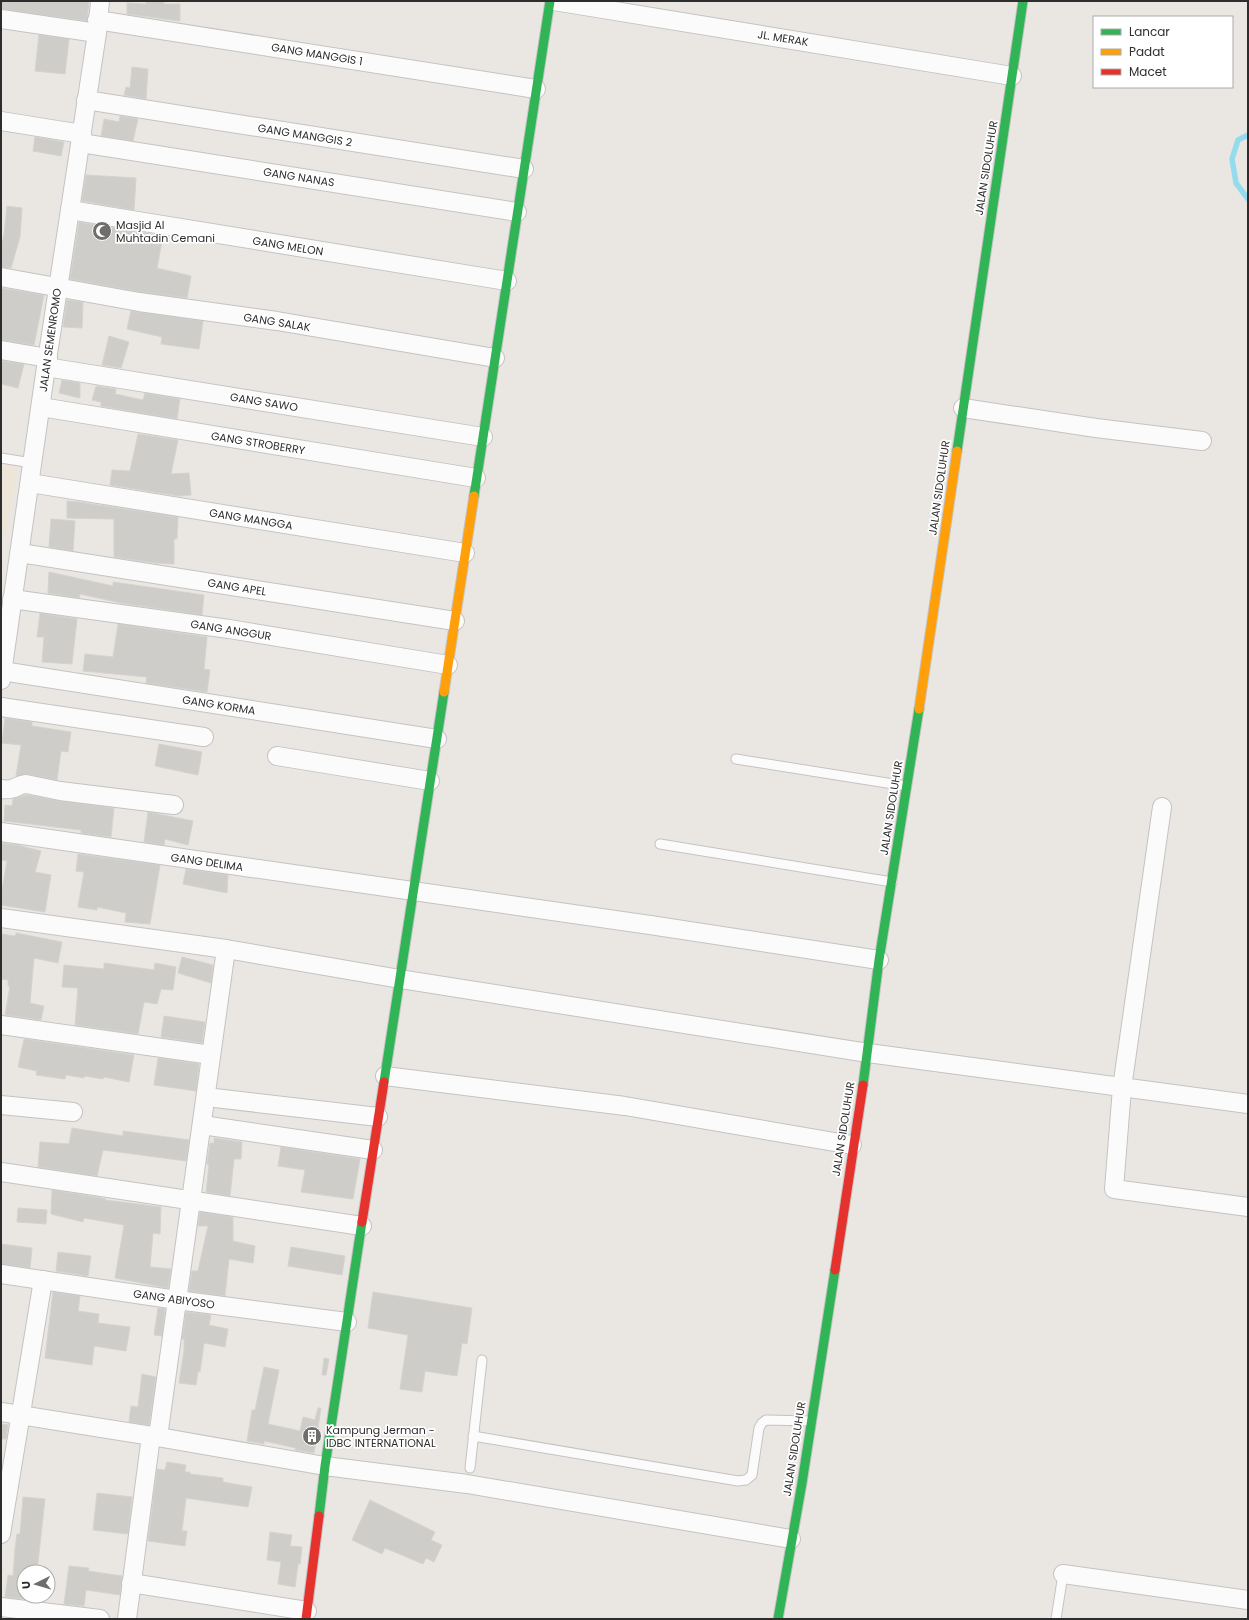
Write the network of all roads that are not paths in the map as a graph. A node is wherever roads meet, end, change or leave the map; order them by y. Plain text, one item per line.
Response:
1 (100, 1) edge
2 (550, 1) edge
3 (554, 1) edge
4 (1023, 1) edge
5 (1, 19) edge
6 (97, 26) junction
7 (1012, 76) junction
8 (536, 89) junction
9 (86, 100) junction
10 (1, 121) edge
11 (81, 138) junction
12 (524, 169) junction
13 (70, 210) junction
14 (517, 212) junction
15 (1, 277) edge
16 (507, 281) junction
17 (58, 287) junction
18 (1, 350) edge
19 (495, 358) junction
20 (47, 362) junction
21 (40, 407) junction
22 (963, 408) junction
23 (483, 437) junction
24 (1202, 441) dead end
25 (1, 458) edge
26 (32, 463) junction
27 (476, 478) junction
28 (30, 483) junction
29 (458, 552) junction
30 (20, 553) junction
31 (8, 577) edge
32 (12, 599) junction
33 (455, 621) junction
34 (448, 665) junction
35 (2, 668) edge
36 (1, 707) edge
37 (204, 737) dead end
38 (436, 739) junction
39 (277, 756) dead end
40 (736, 759) dead end
41 (430, 781) junction
42 (906, 786) junction
43 (1, 789) edge
44 (174, 805) dead end
45 (1162, 807) dead end
46 (1, 832) edge
47 (660, 844) dead end
48 (892, 882) junction
49 (413, 891) junction
50 (1, 918) edge
51 (226, 949) junction
52 (879, 960) junction
53 (400, 979) junction
54 (1, 1025) edge
55 (868, 1053) junction
56 (212, 1055) junction
57 (385, 1076) junction
58 (1122, 1088) junction
59 (206, 1098) junction
60 (1248, 1104) edge
61 (1, 1105) edge
62 (73, 1112) dead end
63 (378, 1118) junction
64 (202, 1125) junction
65 (852, 1145) junction
66 (373, 1150) junction
67 (1, 1172) edge
68 (191, 1200) junction
69 (1248, 1207) edge
70 (362, 1226) junction
71 (1, 1274) edge
72 (43, 1280) junction
73 (177, 1300) junction
74 (347, 1322) junction
75 (482, 1360) dead end
76 (1, 1412) edge
77 (20, 1414) junction
78 (811, 1421) junction
79 (155, 1436) junction
80 (473, 1436) junction
81 (325, 1466) junction
82 (470, 1468) dead end
83 (2, 1523) edge
84 (791, 1539) junction
85 (1063, 1574) joint
86 (131, 1583) junction
87 (1248, 1600) edge
88 (1, 1607) edge
89 (306, 1615) edge
90 (100, 1619) edge
91 (127, 1619) edge
92 (778, 1619) edge
93 (1056, 1619) edge

1 - 6 street, JALAN SEMENROMO
2 - 8 street
3 - 7 street, JL. MERAK
4 - 7 street, JALAN SIDOLUHUR
5 - 6 street, GANG MANGGIS 1
6 - 8 street, GANG MANGGIS 1
6 - 9 street, JALAN SEMENROMO
7 - 22 street, JALAN SIDOLUHUR
8 - 12 street
9 - 11 street, JALAN SEMENROMO
9 - 12 street, GANG MANGGIS 2
10 - 11 street, GANG NANAS
11 - 13 street, JALAN SEMENROMO
11 - 14 street, GANG NANAS
12 - 14 street
13 - 16 street, GANG MELON
13 - 17 street, JALAN SEMENROMO
14 - 16 street
15 - 17 street, GANG SALAK
16 - 19 street
17 - 19 street, GANG SALAK
17 - 20 street, JALAN SEMENROMO
18 - 20 street, GANG SAWO
19 - 23 street
20 - 21 street, JALAN SEMENROMO
20 - 23 street, GANG SAWO
21 - 26 street, JALAN SEMENROMO
21 - 27 street, GANG STROBERRY
22 - 24 street
22 - 42 street, JALAN SIDOLUHUR
23 - 27 street
25 - 26 lane
26 - 28 street, JALAN SEMENROMO
27 - 29 street
28 - 29 street, GANG MANGGA
28 - 30 street, JALAN SEMENROMO
29 - 33 street
30 - 31 street, JALAN SEMENROMO
30 - 33 street, GANG APEL
31 - 32 street, JALAN SEMENROMO
32 - 34 street, GANG ANGGUR
32 - 35 street, JALAN SEMENROMO
33 - 34 street
34 - 38 street
35 - 38 street, GANG KORMA
36 - 37 street
38 - 41 street
39 - 41 street
40 - 42 lane
41 - 49 street
42 - 48 street, JALAN SIDOLUHUR
43 - 44 street
45 - 58 street
46 - 49 street, GANG DELIMA
47 - 48 lane
48 - 52 street, JALAN SIDOLUHUR
49 - 52 street, GANG DELIMA
49 - 53 street
50 - 51 street
51 - 53 street
51 - 56 street
52 - 55 street, JALAN SIDOLUHUR
53 - 55 street
53 - 57 street
54 - 56 street
55 - 58 street
55 - 65 street, JALAN SIDOLUHUR
56 - 59 street
57 - 63 street
57 - 65 street
58 - 60 street
58 - 69 street
59 - 63 street
59 - 64 street
61 - 62 street
63 - 66 street
64 - 66 street
64 - 68 street
65 - 78 street, JALAN SIDOLUHUR
66 - 70 street
67 - 68 street
68 - 70 street
68 - 73 street
70 - 74 street
71 - 72 street, GANG ABIYOSO
72 - 73 street, GANG ABIYOSO
72 - 77 street
73 - 74 street, GANG ABIYOSO
73 - 79 street
74 - 81 street
75 - 80 lane
76 - 77 street
77 - 79 street
77 - 83 street
78 - 80 lane
78 - 84 street, JALAN SIDOLUHUR
79 - 81 street
79 - 86 street
80 - 82 lane
81 - 84 street
81 - 89 street
84 - 92 street, JALAN SIDOLUHUR
85 - 87 street
85 - 93 lane
86 - 89 street
86 - 91 street
88 - 90 street

